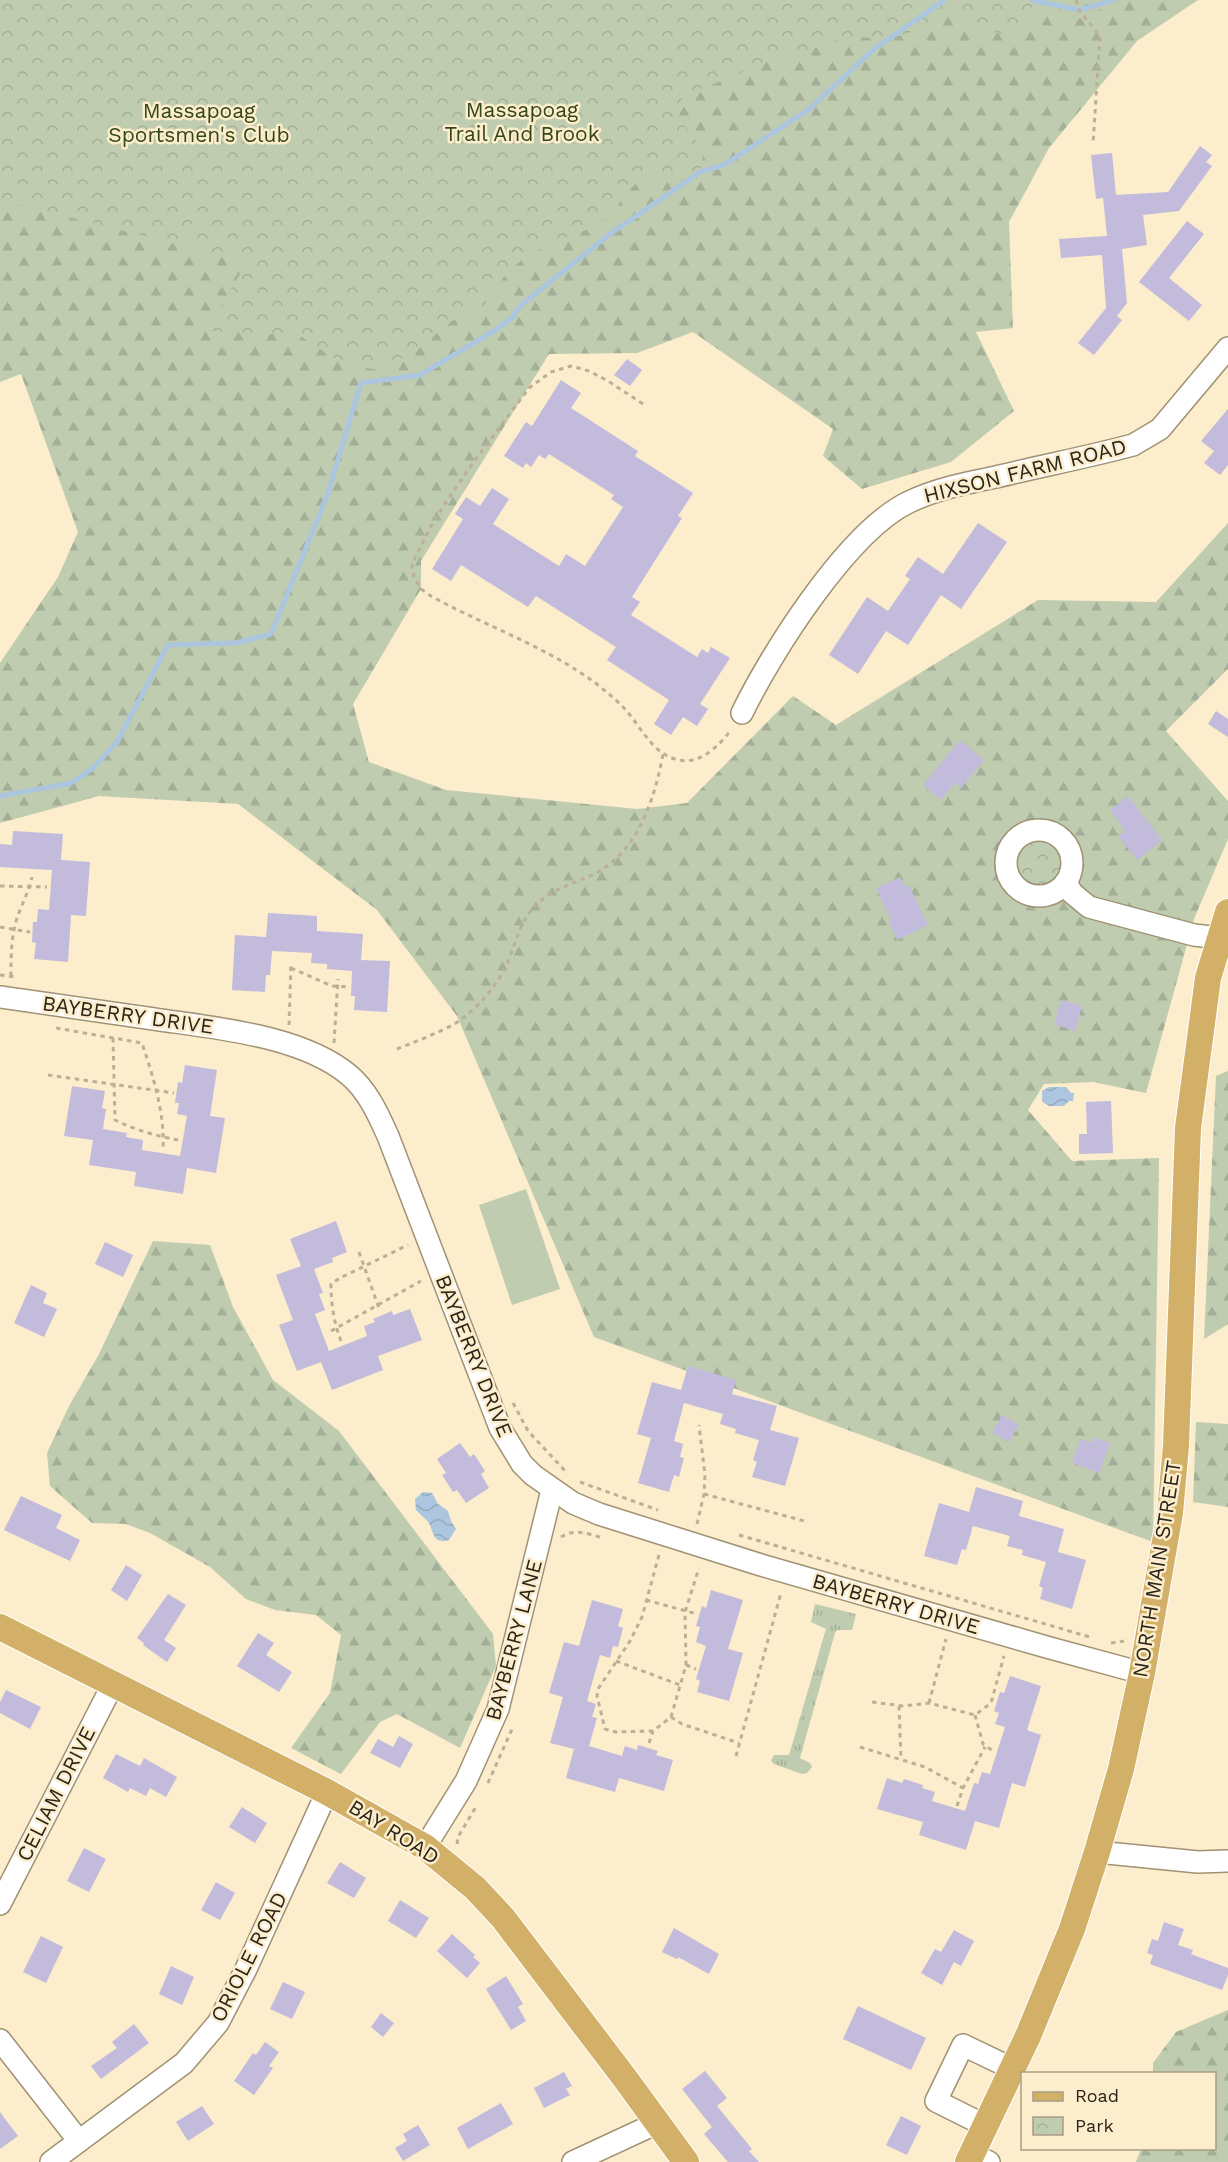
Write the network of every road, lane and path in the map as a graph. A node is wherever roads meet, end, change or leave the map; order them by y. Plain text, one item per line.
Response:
1 (1076, 0) edge
2 (1093, 144) dead end
3 (1228, 348) edge
4 (643, 404) dead end
5 (742, 713) joint
6 (663, 754) junction
7 (32, 877) dead end
8 (1066, 882) dead end
9 (0, 886) edge
10 (30, 887) junction
11 (47, 887) dead end
12 (1228, 912) edge
13 (0, 927) edge
14 (15, 930) junction
15 (30, 932) dead end
16 (1224, 940) edge
17 (0, 975) edge
18 (11, 977) junction
19 (22, 978) dead end
20 (338, 979) dead end
21 (338, 987) junction
22 (348, 987) dead end
23 (0, 997) edge
24 (280, 1022) dead end
25 (290, 1025) junction
26 (299, 1027) dead end
27 (56, 1028) dead end
28 (113, 1038) junction
29 (327, 1040) dead end
30 (397, 1049) dead end
31 (48, 1075) dead end
32 (114, 1084) junction
33 (156, 1090) junction
34 (174, 1093) dead end
35 (164, 1138) junction
36 (178, 1140) dead end
37 (163, 1149) dead end
38 (408, 1245) dead end
39 (359, 1252) dead end
40 (365, 1266) junction
41 (421, 1281) dead end
42 (379, 1304) junction
43 (380, 1311) dead end
44 (336, 1328) junction
45 (331, 1331) dead end
46 (341, 1341) dead end
47 (510, 1394) dead end
48 (699, 1425) dead end
49 (569, 1474) dead end
50 (578, 1481) dead end
51 (552, 1490) junction
52 (704, 1494) junction
53 (664, 1512) dead end
54 (808, 1522) dead end
55 (696, 1527) dead end
56 (731, 1533) dead end
57 (560, 1538) dead end
58 (605, 1538) dead end
59 (669, 1558) dead end
60 (709, 1571) dead end
61 (790, 1595) dead end
62 (646, 1600) junction
63 (685, 1612) junction
64 (697, 1614) dead end
65 (0, 1627) edge
66 (1092, 1637) dead end
67 (946, 1639) dead end
68 (1103, 1641) dead end
69 (1124, 1641) dead end
70 (1004, 1656) dead end
71 (616, 1661) junction
72 (686, 1665) junction
73 (696, 1669) dead end
74 (1142, 1673) junction
75 (113, 1684) junction
76 (680, 1685) junction
77 (872, 1702) dead end
78 (929, 1703) junction
79 (899, 1706) junction
80 (975, 1715) junction
81 (670, 1717) junction
82 (515, 1720) dead end
83 (653, 1731) junction
84 (649, 1743) dead end
85 (739, 1743) junction
86 (985, 1746) junction
87 (860, 1747) dead end
88 (993, 1751) dead end
89 (736, 1756) dead end
90 (901, 1759) junction
91 (487, 1786) dead end
92 (963, 1788) junction
93 (327, 1792) junction
94 (477, 1803) dead end
95 (957, 1806) dead end
96 (425, 1847) junction
97 (460, 1851) dead end
98 (1097, 1852) junction
99 (1228, 1861) edge
100 (0, 1904) edge
101 (0, 2040) edge
102 (1013, 2069) junction
103 (657, 2123) junction
104 (986, 2126) junction
105 (79, 2142) junction
106 (976, 2159) edge
107 (51, 2162) edge
108 (573, 2162) edge
109 (686, 2162) edge

1 - 2 path
3 - 5 street, HIXSON FARM ROAD
4 - 6 path
5 - 6 path
6 - 30 path
7 - 10 path
8 - 16 street
9 - 10 path
10 - 11 path
10 - 14 path
12 - 16 main road, NORTH MAIN STREET
13 - 14 path
14 - 15 path
14 - 18 path
16 - 74 main road, NORTH MAIN STREET
17 - 18 path
18 - 19 path
20 - 21 path
21 - 22 path
21 - 25 path
21 - 29 path
23 - 51 street, BAYBERRY DRIVE
24 - 25 path
25 - 26 path
27 - 28 path
28 - 32 path
28 - 33 path
31 - 32 path
32 - 33 path
32 - 35 path
33 - 34 path
33 - 35 path
35 - 36 path
35 - 37 path
38 - 40 path
39 - 40 path
40 - 42 path
40 - 44 path
41 - 42 path
42 - 43 path
42 - 44 path
44 - 45 path
44 - 46 path
47 - 49 path
48 - 52 path
50 - 53 path
51 - 74 street, BAYBERRY DRIVE
51 - 96 street, BAYBERRY LANE
52 - 54 path
52 - 55 path
56 - 66 path
57 - 58 path
59 - 62 path
60 - 63 path
61 - 85 path
62 - 63 path
62 - 71 path
63 - 64 path
63 - 72 path
65 - 75 main road, BAY ROAD
67 - 78 path
68 - 69 path
70 - 80 path
71 - 76 path
71 - 83 path
72 - 73 path
72 - 76 path
74 - 98 main road, NORTH MAIN STREET
75 - 93 main road, BAY ROAD
75 - 100 street, CELIAM DRIVE
76 - 81 path
77 - 79 path
78 - 79 path
78 - 80 path
79 - 90 path
80 - 86 path
81 - 83 path
81 - 85 path
82 - 91 path
83 - 84 path
85 - 89 path
86 - 88 path
86 - 92 path
87 - 90 path
90 - 92 path
92 - 95 path
93 - 96 main road, BAY ROAD
93 - 105 street, ORIOLE ROAD
94 - 97 path
96 - 103 main road, BAY ROAD
98 - 99 street
98 - 102 main road, NORTH MAIN STREET
101 - 105 street
102 - 104 main road, NORTH MAIN STREET
102 - 104 street
103 - 108 street
103 - 109 main road, BAY ROAD
104 - 106 main road, NORTH MAIN STREET
105 - 107 street, ORIOLE ROAD

